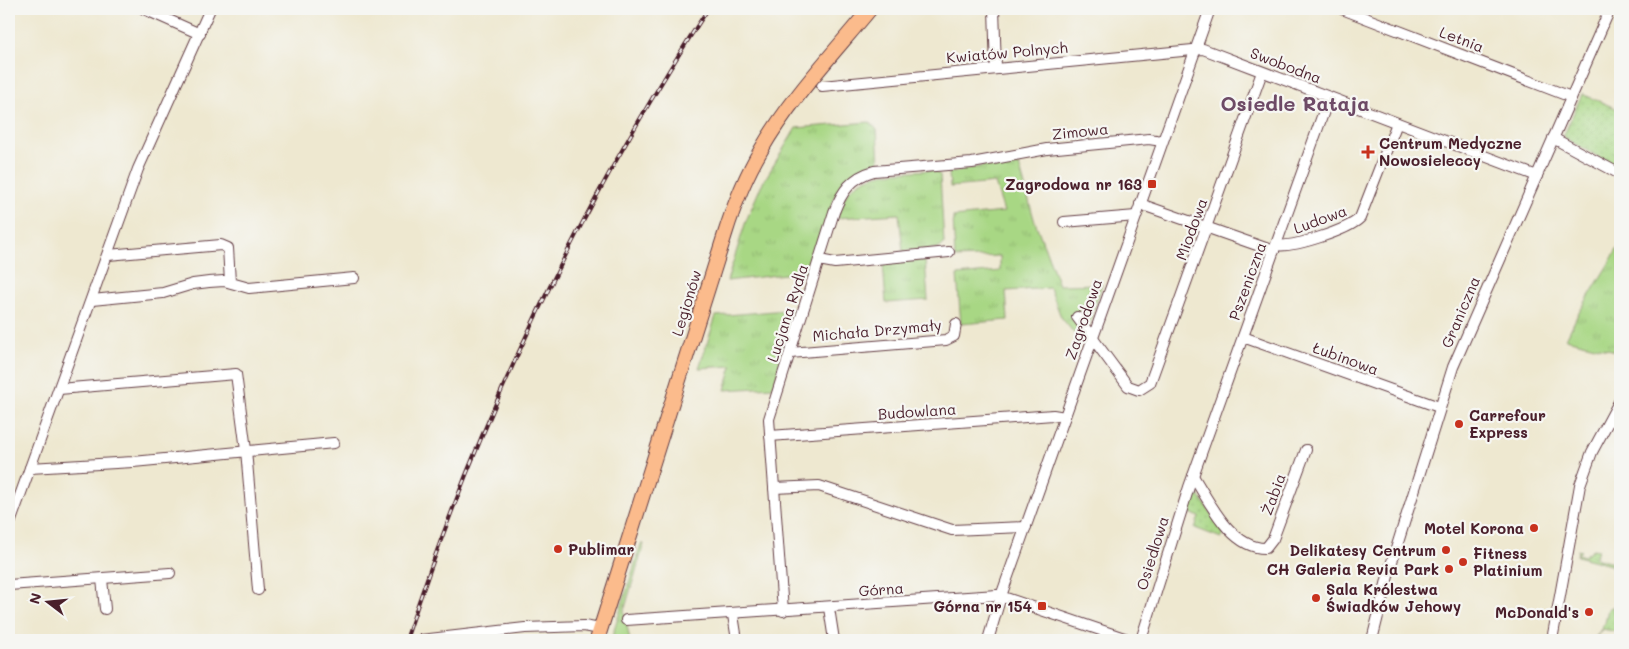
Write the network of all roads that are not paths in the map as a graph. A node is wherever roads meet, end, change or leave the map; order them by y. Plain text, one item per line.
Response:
1 (144, 9) edge
2 (210, 9) edge
3 (870, 9) edge
4 (994, 9) edge
5 (1210, 9) edge
6 (1342, 9) edge
7 (1610, 9) edge
8 (200, 34) junction
9 (1194, 51) junction
10 (996, 68) junction
11 (1262, 72) junction
12 (822, 86) dead end
13 (1329, 97) junction
14 (1571, 97) junction
15 (1397, 123) junction
16 (1553, 138) junction
17 (1162, 141) junction
18 (1002, 158) joint
19 (1620, 174) edge
20 (1537, 176) junction
21 (1140, 204) junction
22 (1136, 216) junction
23 (1064, 222) dead end
24 (1207, 228) junction
25 (1275, 248) junction
26 (949, 252) dead end
27 (108, 255) junction
28 (819, 260) junction
29 (354, 278) dead end
30 (230, 282) junction
31 (92, 300) junction
32 (1077, 317) dead end
33 (956, 324) dead end
34 (1244, 337) junction
35 (1093, 338) junction
36 (790, 353) junction
37 (59, 389) junction
38 (1620, 400) edge
39 (1439, 407) junction
40 (1065, 417) junction
41 (770, 436) junction
42 (334, 443) dead end
43 (246, 450) junction
44 (1306, 450) dead end
45 (30, 468) junction
46 (1193, 476) junction
47 (774, 488) junction
48 (9, 526) edge
49 (1026, 527) junction
50 (170, 573) dead end
51 (102, 579) junction
52 (9, 585) edge
53 (258, 590) dead end
54 (1001, 596) junction
55 (829, 608) junction
56 (105, 609) dead end
57 (783, 611) junction
58 (733, 615) junction
59 (626, 620) dead end
60 (598, 635) edge
61 (421, 640) edge
62 (737, 640) edge
63 (834, 640) edge
64 (988, 640) edge
65 (1130, 640) edge
66 (1141, 640) edge
67 (1372, 640) edge
68 (1552, 640) edge

1 - 8 street
2 - 8 street
3 - 60 highway, Legionów
4 - 10 street
5 - 9 street, Zagrodowa
6 - 14 street, Letnia
7 - 14 street, Graniczna
8 - 27 street
9 - 10 street, Kwiatów Polnych
9 - 11 street, Swobodna
9 - 17 street, Zagrodowa
10 - 12 street, Kwiatów Polnych
11 - 13 street, Swobodna
11 - 24 street, Miodowa
13 - 15 street, Swobodna
13 - 25 street, Pszeniczna
14 - 16 street, Graniczna
15 - 20 street, Swobodna
15 - 25 street, Ludowa
16 - 19 street
16 - 20 street, Graniczna
17 - 18 street, Zimowa
17 - 21 street, Zagrodowa
18 - 28 street, Lucjana Rydla
20 - 39 street, Graniczna
21 - 22 street, Zagrodowa
21 - 24 street
22 - 23 street
22 - 35 street, Zagrodowa
24 - 25 street
24 - 35 street, Miodowa
25 - 34 street, Pszeniczna
26 - 28 street
27 - 30 street
27 - 31 street
28 - 36 street, Lucjana Rydla
29 - 30 street
30 - 31 street
31 - 37 street
32 - 35 street
33 - 36 street, Michała Drzymały
34 - 39 street, Łubinowa
34 - 46 street, Pszeniczna
35 - 40 street, Zagrodowa
36 - 41 street, Lucjana Rydla
37 - 43 street
37 - 45 street
38 - 68 street
39 - 67 street, Graniczna
40 - 41 street, Budowlana
40 - 49 street, Zagrodowa
41 - 47 street, Lucjana Rydla
42 - 43 street
43 - 45 street
43 - 53 street
44 - 46 street, Żabia
45 - 48 street
46 - 66 street, Osiedlowa
47 - 49 street
47 - 57 street, Lucjana Rydla
49 - 54 street, Zagrodowa
50 - 51 street
51 - 52 street
51 - 56 street
54 - 55 street, Górna
54 - 64 street, Zagrodowa
54 - 65 street, Górna
55 - 57 street, Górna
55 - 63 street
57 - 58 street, Górna
58 - 59 street, Górna
58 - 62 street
60 - 61 street

